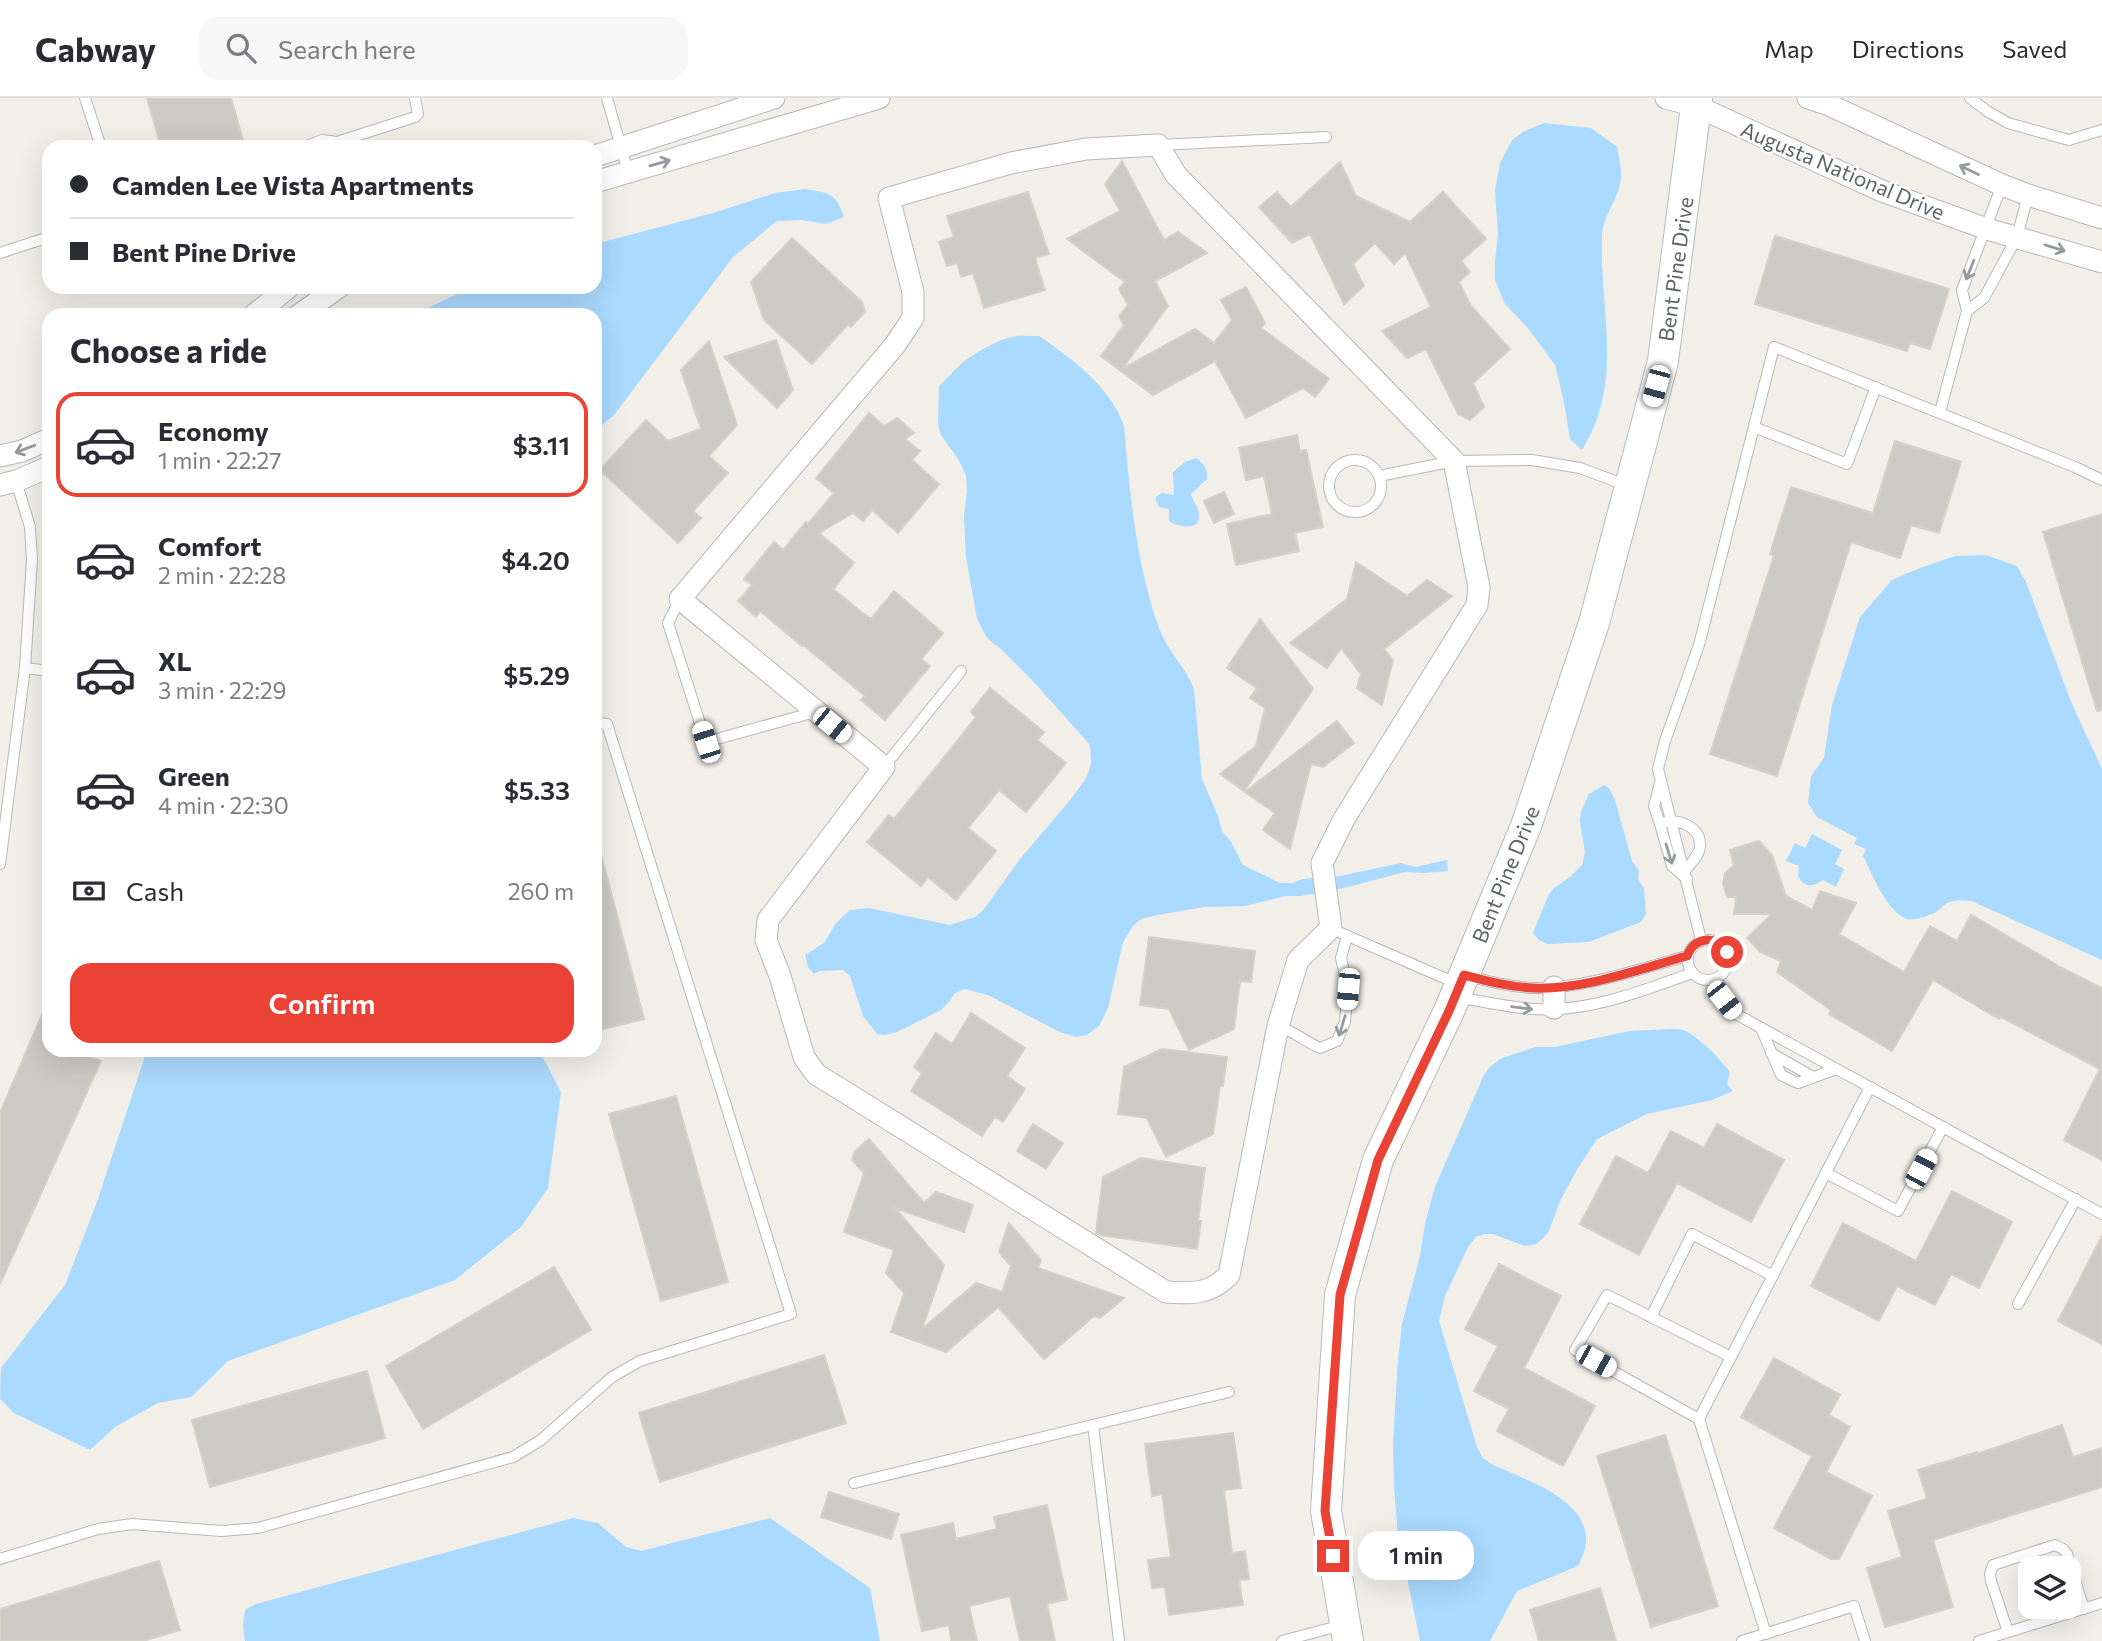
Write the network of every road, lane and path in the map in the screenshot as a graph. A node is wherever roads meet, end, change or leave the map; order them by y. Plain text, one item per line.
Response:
1 (85, 98) edge
2 (415, 98) edge
3 (607, 98) edge
4 (774, 98) edge
5 (879, 98) edge
6 (1666, 98) edge
7 (1808, 98) edge
8 (1970, 98) edge
9 (1697, 102) edge
10 (2102, 130) edge
11 (1326, 137) dead end
12 (99, 140) edge
13 (346, 140) edge
14 (1157, 145) junction
15 (620, 148) junction
16 (602, 154) edge
17 (628, 172) junction
18 (602, 180) edge
19 (2002, 185) junction
20 (2028, 195) junction
21 (2102, 218) edge
22 (1987, 229) junction
23 (2017, 237) junction
24 (42, 239) edge
25 (0, 253) edge
26 (2102, 262) edge
27 (280, 294) edge
28 (329, 294) edge
29 (263, 308) edge
30 (309, 308) edge
31 (1967, 311) junction
32 (1875, 387) junction
33 (1940, 412) junction
34 (1754, 428) junction
35 (42, 442) edge
36 (0, 456) edge
37 (1454, 461) junction
38 (42, 470) edge
39 (1379, 476) junction
40 (2102, 480) edge
41 (8, 483) edge
42 (1630, 487) junction
43 (680, 599) junction
44 (25, 668) junction
45 (42, 670) edge
46 (961, 671) dead end
47 (815, 712) junction
48 (602, 724) edge
49 (884, 767) junction
50 (1665, 822) junction
51 (0, 864) edge
52 (1686, 875) junction
53 (1339, 932) junction
54 (1701, 940) junction
55 (1687, 956) junction
56 (1692, 973) junction
57 (1712, 980) junction
58 (1460, 986) junction
59 (1554, 998) junction
60 (1278, 1026) junction
61 (1761, 1028) junction
62 (1836, 1069) junction
63 (1870, 1087) junction
64 (1943, 1127) junction
65 (1826, 1173) junction
66 (2076, 1199) junction
67 (2102, 1214) edge
68 (1773, 1276) junction
69 (2018, 1304) dead end
70 (1651, 1317) junction
71 (1731, 1357) junction
72 (1229, 1392) dead end
73 (1699, 1419) junction
74 (1093, 1425) junction
75 (854, 1483) dead end
76 (0, 1559) edge
77 (2102, 1603) edge
78 (2084, 1609) junction
79 (1346, 1632) edge
80 (2008, 1632) junction
81 (1766, 1634) junction
82 (1119, 1641) edge
83 (1282, 1641) edge
84 (1742, 1641) edge
85 (1866, 1641) edge
86 (1979, 1641) edge

1 - 12 lane
2 - 13 lane
3 - 15 lane
4 - 15 street
17 -> 5 street
6 - 9 street, Augusta National Drive
19 -> 7 street
8 - 10 lane
9 - 22 street, Augusta National Drive
9 - 42 street, Bent Pine Drive
11 - 14 lane
14 - 37 street
14 - 43 street
15 - 16 street
15 - 17 lane
17 - 18 street
19 - 20 street
19 - 22 lane
20 - 21 street
20 - 23 lane
22 - 23 street, Augusta National Drive
22 -> 31 lane
23 -> 26 street, Augusta National Drive
23 - 31 lane
24 - 25 lane
27 - 29 street
28 - 30 street
31 - 33 lane
32 - 33 lane
32 - 34 lane
32 - 34 lane
33 - 40 lane
34 - 50 lane
35 -> 36 street
37 - 39 lane
37 - 42 lane
37 - 53 street
38 - 41 street
39 - 39 lane
41 - 44 lane
42 - 58 street, Bent Pine Drive
43 - 47 street
43 - 47 lane
44 - 45 lane
44 - 51 lane
46 - 49 lane
47 - 49 street
48 - 76 lane
49 - 60 street
50 - 52 lane
50 - 52 lane
52 - 54 lane
53 - 58 lane
53 - 60 street
53 -> 60 lane
54 - 55 lane
54 - 57 lane
55 - 56 lane
55 - 59 lane
56 - 57 lane
56 - 59 lane
57 - 61 lane
58 - 59 lane
58 -> 59 lane
58 - 79 street, Bent Pine Drive
61 - 62 lane
61 - 62 lane
62 - 63 lane
63 - 64 lane
63 - 65 lane
64 - 65 lane
64 - 66 lane
65 - 68 lane
66 - 67 lane
66 - 69 lane
68 - 70 lane
68 - 71 lane
70 - 71 lane
70 - 73 lane
71 - 73 lane
72 - 74 lane
73 - 81 lane
74 - 75 lane
74 - 82 lane
77 - 78 lane
78 - 80 lane
78 - 80 lane
79 - 83 lane
80 - 86 lane
81 - 84 lane
81 - 85 lane

